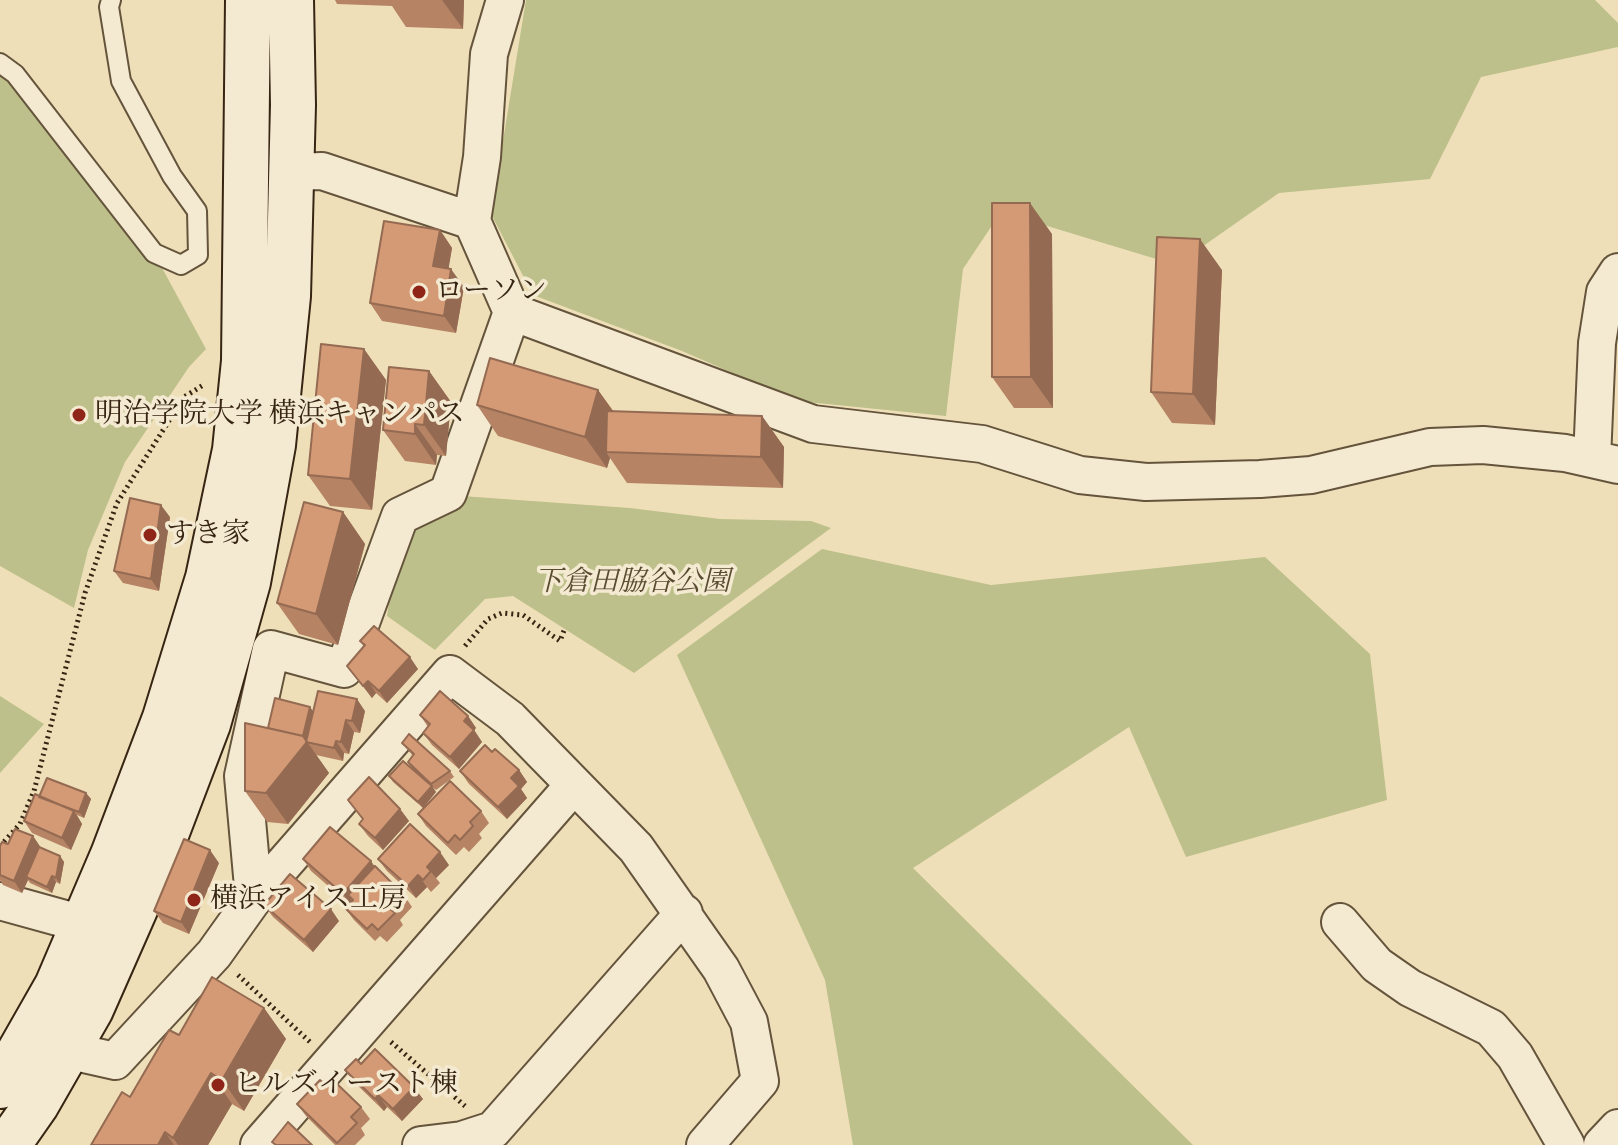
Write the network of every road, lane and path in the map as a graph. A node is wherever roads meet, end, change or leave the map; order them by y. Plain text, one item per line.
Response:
1 (111, 0) edge
2 (248, 0) edge
3 (291, 0) edge
4 (505, 0) edge
5 (0, 63) edge
6 (292, 172) junction
7 (472, 221) junction
8 (1618, 272) edge
9 (512, 312) junction
10 (244, 361) junction
11 (1605, 462) edge
12 (565, 628) dead end
13 (450, 674) junction
14 (573, 786) junction
15 (0, 846) edge
16 (254, 898) junction
17 (0, 901) edge
18 (684, 913) junction
19 (1340, 922) dead end
20 (83, 924) junction
21 (214, 954) junction
22 (367, 1021) junction
23 (49, 1041) junction
24 (331, 1061) junction
25 (0, 1086) edge
26 (1618, 1128) edge
27 (473, 1138) edge
28 (8, 1145) edge
29 (259, 1145) edge
30 (421, 1145) edge
31 (705, 1145) edge
32 (1566, 1145) edge
33 (1602, 1145) edge

1 - 5 lane
2 - 10 street
3 - 6 street
4 - 7 street
6 - 7 street
6 - 23 street
7 - 9 street
8 - 11 street
9 - 11 street
9 - 16 street
10 - 15 path
10 - 20 street
12 - 13 path
13 - 14 street
13 - 16 street
14 - 18 street
14 - 22 street
16 - 21 street
17 - 20 street
18 - 27 street
18 - 31 street
19 - 32 street
20 - 23 street
21 - 23 street
21 - 24 path
22 - 24 street
22 - 27 path
23 - 25 street
23 - 28 street
24 - 29 street
26 - 33 street
27 - 30 street

